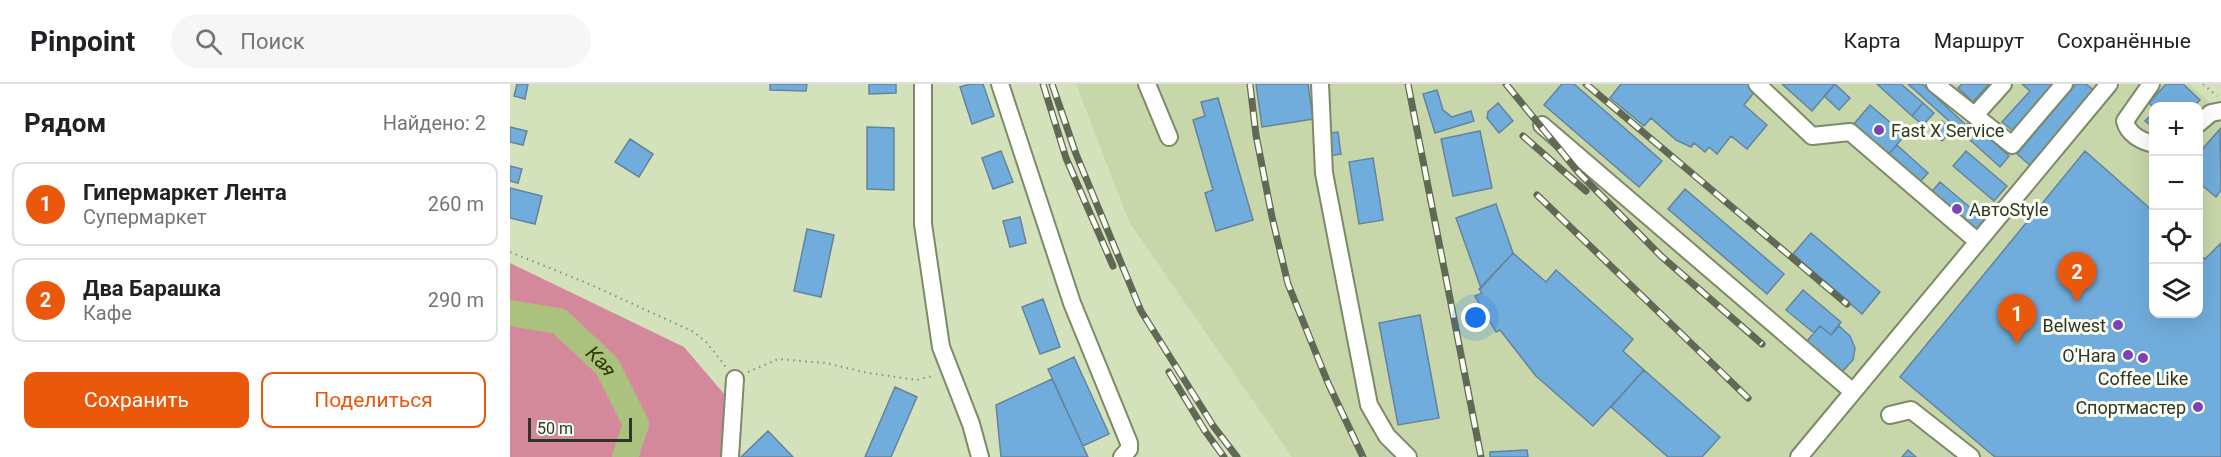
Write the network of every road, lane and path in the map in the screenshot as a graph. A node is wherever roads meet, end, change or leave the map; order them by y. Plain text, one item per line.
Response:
1 (923, 84) edge
2 (1000, 84) edge
3 (1147, 84) edge
4 (1320, 84) edge
5 (1757, 84) edge
6 (2003, 84) edge
7 (2064, 84) edge
8 (2109, 84) edge
9 (2151, 84) edge
10 (2203, 84) edge
11 (1938, 85) edge
12 (2221, 99) edge
13 (2221, 111) edge
14 (1976, 114) junction
15 (2203, 120) edge
16 (1542, 125) dead end
17 (1169, 137) dead end
18 (2149, 143) edge
19 (1977, 241) junction
20 (510, 252) edge
21 (949, 371) junction
22 (735, 379) junction
23 (1853, 392) junction
24 (1890, 416) dead end
25 (730, 457) edge
26 (980, 457) edge
27 (1122, 457) edge
28 (1408, 457) edge
29 (1799, 457) edge
30 (1971, 457) edge

1 - 21 street
2 - 27 street
3 - 17 street
4 - 28 street
5 - 19 street
6 - 14 street
7 - 14 street
8 - 19 street
9 - 18 street
10 - 12 path
11 - 14 street
13 - 15 street
16 - 23 street
19 - 23 street
20 - 22 path
21 - 22 path
21 - 26 street
22 - 25 street
23 - 29 street
24 - 30 street

